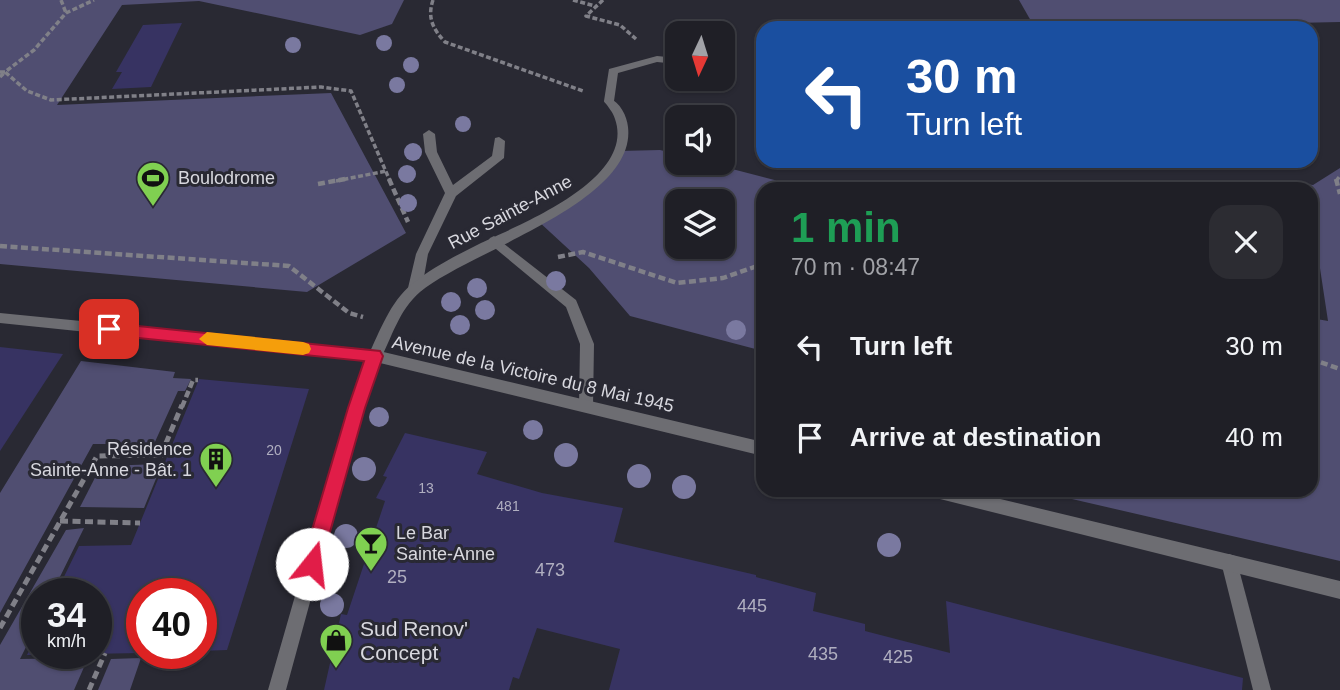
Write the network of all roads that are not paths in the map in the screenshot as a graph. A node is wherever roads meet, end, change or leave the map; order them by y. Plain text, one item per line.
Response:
1 (608, 57) road end
2 (665, 60) edge
3 (613, 71) junction
4 (429, 134) dead end
5 (499, 141) dead end
6 (451, 193) junction
7 (494, 241) junction
8 (415, 288) junction
9 (0, 318) edge
10 (374, 356) junction
11 (586, 406) junction
12 (756, 447) edge
13 (961, 497) edge
14 (1229, 562) junction
15 (1340, 590) edge
16 (277, 690) edge
17 (1262, 690) edge

1 - 3 street
2 - 3 street
3 - 7 street, Rue Sainte-Anne
4 - 6 street
5 - 6 street
6 - 8 street
7 - 8 street, Rue Sainte-Anne
7 - 11 street
8 - 10 street, Rue Sainte-Anne
9 - 10 street, Avenue de la Victoire du 8 Mai 1945
10 - 11 street, Avenue de la Victoire du 8 Mai 1945
10 - 16 street, Rue Sainte-Anne
11 - 12 street, Avenue de la Victoire du 8 Mai 1945
13 - 14 street
14 - 15 street
14 - 17 street

